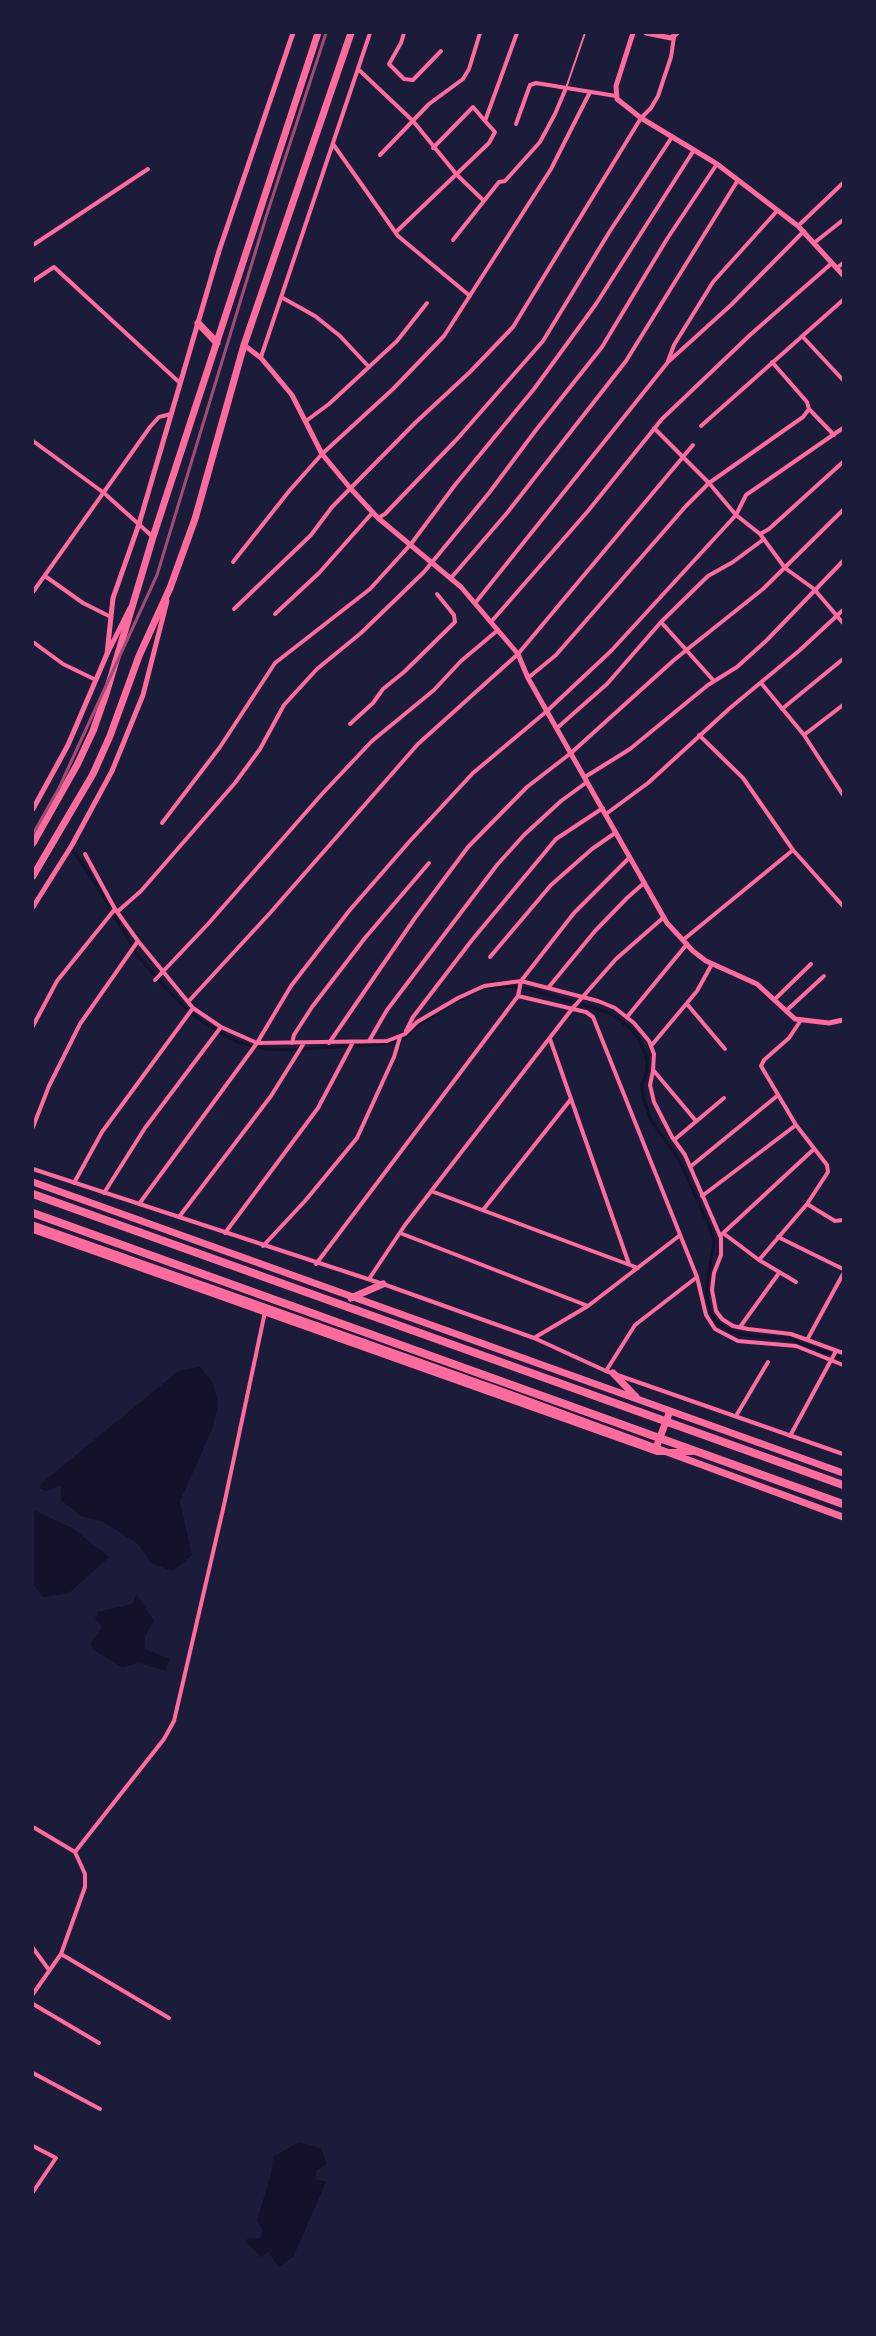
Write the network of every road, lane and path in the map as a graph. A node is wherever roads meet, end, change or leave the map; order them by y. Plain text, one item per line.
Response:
1 (293, 33) edge
2 (318, 33) edge
3 (351, 33) edge
4 (370, 33) edge
5 (404, 33) edge
6 (480, 33) edge
7 (517, 33) edge
8 (585, 33) edge
9 (633, 33) edge
10 (646, 33) edge
11 (676, 35) edge
12 (441, 51) dead end
13 (358, 69) junction
14 (566, 88) junction
15 (590, 92) junction
16 (616, 96) junction
17 (641, 118) junction
18 (413, 121) junction
19 (485, 121) junction
20 (516, 124) dead end
21 (672, 137) junction
22 (332, 144) junction
23 (433, 148) junction
24 (694, 150) junction
25 (380, 155) dead end
26 (717, 164) junction
27 (148, 169) dead end
28 (457, 175) junction
29 (738, 180) junction
30 (843, 183) edge
31 (483, 200) junction
32 (777, 211) junction
33 (843, 220) edge
34 (798, 226) junction
35 (804, 231) junction
36 (396, 232) junction
37 (453, 240) dead end
38 (814, 243) junction
39 (33, 245) edge
40 (832, 262) junction
41 (843, 263) edge
42 (837, 268) junction
43 (843, 275) edge
44 (33, 280) edge
45 (470, 296) junction
46 (281, 297) junction
47 (843, 300) edge
48 (427, 303) dead end
49 (198, 323) junction
50 (802, 336) junction
51 (217, 343) junction
52 (244, 345) junction
53 (261, 358) junction
54 (668, 362) junction
55 (772, 362) junction
56 (369, 367) junction
57 (843, 380) edge
58 (180, 383) junction
59 (810, 409) junction
60 (171, 414) junction
61 (306, 421) junction
62 (702, 426) dead end
63 (654, 428) junction
64 (843, 428) edge
65 (834, 435) junction
66 (33, 441) edge
67 (693, 445) dead end
68 (322, 454) junction
69 (682, 458) junction
70 (843, 462) edge
71 (709, 483) junction
72 (351, 489) junction
73 (104, 493) junction
74 (843, 510) edge
75 (373, 512) junction
76 (736, 514) junction
77 (378, 518) junction
78 (139, 524) junction
79 (760, 534) junction
80 (153, 537) junction
81 (764, 539) junction
82 (411, 543) junction
83 (433, 561) junction
84 (843, 561) edge
85 (233, 562) dead end
86 (785, 568) junction
87 (45, 576) junction
88 (452, 578) junction
89 (170, 588) junction
90 (814, 589) junction
91 (33, 592) edge
92 (136, 594) junction
93 (437, 594) dead end
94 (476, 602) junction
95 (234, 609) dead end
96 (843, 610) edge
97 (275, 614) dead end
98 (838, 615) junction
99 (111, 617) junction
100 (491, 622) junction
101 (661, 622) junction
102 (843, 622) edge
103 (498, 630) junction
104 (33, 642) edge
105 (687, 650) junction
106 (107, 654) junction
107 (518, 654) junction
108 (843, 659) edge
109 (528, 678) junction
110 (96, 680) junction
111 (714, 681) junction
112 (761, 683) junction
113 (843, 705) edge
114 (782, 709) junction
115 (547, 711) junction
116 (350, 724) dead end
117 (557, 728) junction
118 (699, 735) junction
119 (804, 735) junction
120 (571, 753) junction
121 (587, 779) junction
122 (843, 795) edge
123 (603, 808) junction
124 (33, 809) edge
125 (606, 814) junction
126 (162, 823) dead end
127 (616, 832) junction
128 (33, 843) edge
129 (793, 850) junction
130 (85, 854) dead end
131 (630, 857) junction
132 (429, 863) dead end
133 (35, 874) edge
134 (644, 883) junction
135 (843, 906) edge
136 (33, 907) edge
137 (114, 911) junction
138 (664, 917) junction
139 (138, 941) junction
140 (685, 942) junction
141 (490, 957) dead end
142 (712, 964) junction
143 (811, 964) dead end
144 (163, 972) junction
145 (824, 976) dead end
146 (157, 978) dead end
147 (521, 982) junction
148 (548, 988) junction
149 (519, 994) junction
150 (582, 998) junction
151 (774, 999) junction
152 (188, 1002) junction
153 (687, 1004) junction
154 (572, 1009) junction
155 (191, 1010) junction
156 (786, 1011) junction
157 (627, 1017) junction
158 (801, 1020) junction
159 (843, 1020) edge
160 (33, 1026) edge
161 (219, 1030) junction
162 (401, 1038) junction
163 (550, 1038) junction
164 (369, 1042) junction
165 (292, 1043) junction
166 (329, 1043) junction
167 (255, 1045) junction
168 (352, 1045) junction
169 (301, 1047) junction
170 (651, 1047) junction
171 (726, 1049) dead end
172 (653, 1071) junction
173 (777, 1096) junction
174 (724, 1098) dead end
175 (571, 1099) junction
176 (696, 1121) junction
177 (796, 1125) junction
178 (33, 1127) edge
179 (674, 1140) junction
180 (814, 1149) junction
181 (690, 1167) junction
182 (33, 1169) edge
183 (33, 1182) edge
184 (74, 1183) junction
185 (431, 1191) junction
186 (104, 1192) junction
187 (33, 1194) edge
188 (702, 1196) junction
189 (139, 1204) junction
190 (807, 1204) junction
191 (483, 1210) junction
192 (33, 1213) edge
193 (179, 1217) junction
194 (843, 1220) edge
195 (33, 1225) edge
196 (33, 1230) edge
197 (225, 1233) junction
198 (400, 1233) junction
199 (721, 1234) junction
200 (679, 1236) junction
201 (778, 1237) junction
202 (263, 1246) junction
203 (759, 1260) junction
204 (316, 1264) junction
205 (629, 1264) junction
206 (638, 1268) junction
207 (843, 1269) edge
208 (778, 1273) junction
209 (843, 1274) edge
210 (697, 1277) junction
211 (369, 1280) junction
212 (796, 1282) dead end
213 (383, 1284) junction
214 (351, 1298) junction
215 (588, 1306) junction
216 (266, 1307) junction
217 (740, 1327) junction
218 (534, 1338) junction
219 (807, 1340) junction
220 (843, 1352) edge
221 (834, 1356) junction
222 (768, 1362) dead end
223 (843, 1365) edge
224 (610, 1372) junction
225 (638, 1400) junction
226 (670, 1411) junction
227 (736, 1416) junction
228 (790, 1436) junction
229 (656, 1448) junction
230 (699, 1452) junction
231 (843, 1454) edge
232 (843, 1473) edge
233 (843, 1485) edge
234 (843, 1503) edge
235 (843, 1517) edge
236 (33, 1827) edge
237 (75, 1852) junction
238 (33, 1948) edge
239 (61, 1954) junction
240 (49, 1970) junction
241 (33, 1994) edge
242 (33, 2004) edge
243 (169, 2018) dead end
244 (99, 2043) dead end
245 (33, 2073) edge
246 (100, 2109) dead end
247 (33, 2146) edge
248 (33, 2192) edge

1 - 49 street
2 - 51 highway
3 - 52 highway
4 - 13 street
5 - 12 street
6 - 18 street
7 - 19 street
8 - 14 lane
9 - 16 street
10 - 11 street
11 - 17 street
13 - 18 street
13 - 22 street
14 - 15 street
14 - 20 street
14 - 31 street
15 - 16 street
15 - 45 street
16 - 17 street
17 - 21 street
17 - 72 street
18 - 23 street
18 - 25 street
19 - 23 street
19 - 28 street
21 - 24 street
21 - 77 street
22 - 36 street
22 - 46 street
23 - 28 street
24 - 26 street
24 - 82 street
26 - 29 street
26 - 83 street
27 - 39 street
28 - 31 street
28 - 36 street
29 - 32 street
29 - 88 street
30 - 34 street
31 - 37 street
32 - 34 street
32 - 54 street
33 - 38 street
34 - 35 street
35 - 38 street
35 - 54 street
36 - 45 street
38 - 40 street
40 - 42 street
40 - 63 street
41 - 42 street
42 - 43 street
44 - 58 street
45 - 68 street
46 - 53 street
46 - 56 street
47 - 50 street
48 - 56 street
49 - 51 highway
49 - 58 street
50 - 55 street
50 - 57 street
51 - 80 highway
52 - 53 street
52 - 89 highway
53 - 61 street
54 - 94 street
55 - 59 street
55 - 62 street
56 - 61 street
58 - 60 street
59 - 65 street
59 - 71 street
60 - 73 street
60 - 78 street
61 - 68 street
63 - 69 street
63 - 100 street
64 - 65 street
65 - 76 street
66 - 73 street
67 - 69 street
68 - 72 street
68 - 85 street
69 - 71 street
69 - 107 street
70 - 79 street
71 - 76 street
71 - 109 street
72 - 75 street
72 - 95 street
73 - 78 street
73 - 87 street
74 - 86 street
75 - 77 street
75 - 97 street
76 - 79 street
76 - 115 street
77 - 82 street
78 - 80 street
78 - 99 street
79 - 81 street
80 - 92 highway
81 - 86 street
81 - 101 street
82 - 83 street
82 - 126 street
83 - 88 street
83 - 137 street
84 - 90 street
86 - 90 street
86 - 105 street
87 - 91 street
87 - 99 street
88 - 94 street
89 - 133 highway
89 - 136 street
90 - 98 street
90 - 111 street
92 - 106 street
92 - 128 highway
93 - 116 street
94 - 100 street
96 - 98 street
98 - 102 street
98 - 112 street
99 - 106 street
100 - 103 street
101 - 105 street
101 - 117 street
103 - 107 street
103 - 144 street
104 - 110 street
105 - 111 street
105 - 120 street
106 - 110 street
107 - 109 street
107 - 152 street
108 - 114 street
109 - 115 street
110 - 124 street
111 - 121 street
112 - 114 street
112 - 118 street
113 - 119 street
114 - 119 street
115 - 117 street
115 - 167 street
117 - 120 street
118 - 125 street
118 - 129 street
119 - 122 street
120 - 121 street
120 - 166 street
121 - 123 street
121 - 164 street
123 - 125 street
123 - 162 street
125 - 127 street
127 - 131 street
127 - 141 street
129 - 135 street
129 - 140 street
130 - 137 street
131 - 134 street
131 - 147 street
132 - 165 street
134 - 138 street
134 - 148 street
137 - 139 street
137 - 160 street
138 - 140 street
138 - 150 street
139 - 144 street
139 - 178 street
140 - 142 street
140 - 157 street
142 - 151 street
142 - 153 street
143 - 151 street
144 - 146 street
144 - 152 street
145 - 156 street
147 - 148 street
147 - 149 street
147 - 162 street
148 - 150 street
149 - 154 street
149 - 204 street
150 - 154 street
150 - 157 street
151 - 156 street
152 - 155 street
153 - 170 street
153 - 171 street
154 - 163 street
154 - 200 street
155 - 161 street
155 - 184 street
156 - 158 street
157 - 170 street
158 - 159 street
158 - 173 street
161 - 167 street
161 - 186 street
162 - 164 street
162 - 202 street
163 - 175 street
163 - 185 street
164 - 168 street
165 - 167 street
165 - 169 street
166 - 168 street
166 - 169 street
167 - 189 street
168 - 197 street
169 - 193 street
170 - 172 street
172 - 176 street
172 - 179 street
173 - 177 street
173 - 181 street
174 - 176 street
175 - 191 street
175 - 205 street
176 - 179 street
177 - 180 street
177 - 188 street
179 - 181 street
180 - 190 street
180 - 199 street
181 - 188 street
182 - 184 street
183 - 214 highway
184 - 186 street
185 - 191 street
185 - 198 street
186 - 189 street
187 - 233 highway
188 - 199 street
189 - 193 street
190 - 194 street
190 - 201 street
191 - 205 street
192 - 230 highway
193 - 197 street
195 - 216 highway
196 - 230 main road
197 - 202 street
198 - 211 street
198 - 215 street
199 - 203 street
199 - 217 street
200 - 206 street
200 - 210 street
201 - 203 street
201 - 207 street
202 - 204 street
203 - 208 street
204 - 211 street
205 - 206 street
206 - 215 street
208 - 212 street
208 - 217 street
209 - 219 street
210 - 221 street
210 - 224 street
211 - 213 street
213 - 214 highway
213 - 218 street
214 - 225 highway
215 - 218 street
216 - 229 highway
216 - 237 street
217 - 219 street
218 - 224 street
219 - 221 street
220 - 221 street
221 - 223 street
221 - 228 street
222 - 227 street
224 - 225 highway
224 - 227 street
225 - 226 highway
226 - 229 highway
226 - 232 highway
227 - 228 street
228 - 231 street
229 - 235 highway
230 - 234 highway
236 - 237 street
237 - 239 street
238 - 240 street
239 - 240 street
239 - 243 street
240 - 241 street
242 - 244 street
245 - 246 street
247 - 248 street

